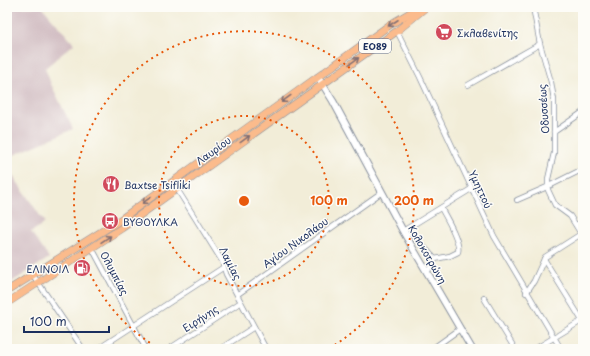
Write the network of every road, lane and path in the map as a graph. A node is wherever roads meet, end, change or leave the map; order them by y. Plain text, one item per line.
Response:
1 (420, 7) edge
2 (426, 7) edge
3 (533, 7) edge
4 (397, 31) junction
5 (540, 44) junction
6 (318, 76) junction
7 (323, 84) junction
8 (468, 84) dead end
9 (583, 112) edge
10 (554, 132) junction
11 (583, 168) edge
12 (547, 187) junction
13 (177, 189) junction
14 (471, 189) junction
15 (382, 192) junction
16 (517, 200) dead end
17 (441, 208) junction
18 (583, 222) edge
19 (576, 226) junction
20 (403, 232) junction
21 (582, 235) edge
22 (92, 248) junction
23 (435, 259) junction
24 (544, 259) junction
25 (224, 267) junction
26 (427, 273) junction
27 (33, 275) junction
28 (38, 284) junction
29 (7, 291) edge
30 (526, 293) junction
31 (238, 294) junction
32 (484, 298) dead end
33 (242, 302) junction
34 (7, 303) edge
35 (583, 321) edge
36 (133, 326) junction
37 (254, 327) junction
38 (460, 329) junction
39 (554, 337) junction
40 (84, 349) edge
41 (98, 349) edge
42 (146, 349) edge
43 (169, 349) edge
44 (220, 349) edge
45 (266, 349) edge
46 (432, 349) edge
47 (472, 349) edge
48 (515, 349) edge
49 (535, 349) edge
50 (560, 349) edge

1 -> 6 main road, Λαυρίου / ΕΟ89
2 - 4 main road, Λαυρίου / ΕΟ89
3 - 5 street, Οδυσσέως
7 -> 4 main road, Λαυρίου / ΕΟ89
4 - 14 street, Υμηττού
5 - 8 street
5 - 10 street, Οδυσσέως
6 - 7 street, Κολοκοτρώνη
6 -> 27 main road, Λαυρίου / ΕΟ89
13 -> 7 main road, Λαυρίου / ΕΟ89
7 - 15 street, Κολοκοτρώνη
9 - 10 street
10 - 12 street, Οδυσσέως
11 - 12 street
12 - 16 street
12 - 19 street
22 -> 13 main road, Λαυρίου / ΕΟ89
13 - 25 street, Λαμίας
14 - 17 street
14 - 30 street, Υμηττού
15 - 20 street, Κολοκοτρώνη
15 - 31 street, Αγίου Νικολάου
17 - 20 street
17 - 23 street
18 - 19 street
19 - 21 street
20 - 23 street
20 - 26 street, Κολοκοτρώνη
21 - 24 street
22 - 28 main road, Λαυρίου / ΕΟ89
22 - 36 street, Ολυμπίας
23 - 26 street
24 - 30 street
24 - 35 street
25 - 31 street, Λαμίας
25 - 36 street
26 - 38 street, Κολοκοτρώνη
27 - 28 street
27 - 29 main road, Λαυρίου / ΕΟ89
28 - 34 main road, Λαυρίου / ΕΟ89
28 - 40 street
30 - 39 street, Υμηττού
31 - 33 street, Λαμίας
32 - 48 street
33 - 37 street, Λαμίας
33 - 43 street, Ειρήνης
35 - 39 street
36 - 41 street
36 - 42 street, Ολυμπίας
37 - 44 street
37 - 45 street, Λαμίας
38 - 46 street
38 - 47 street, Κολοκοτρώνη
39 - 49 street
39 - 50 street, Υμηττού

